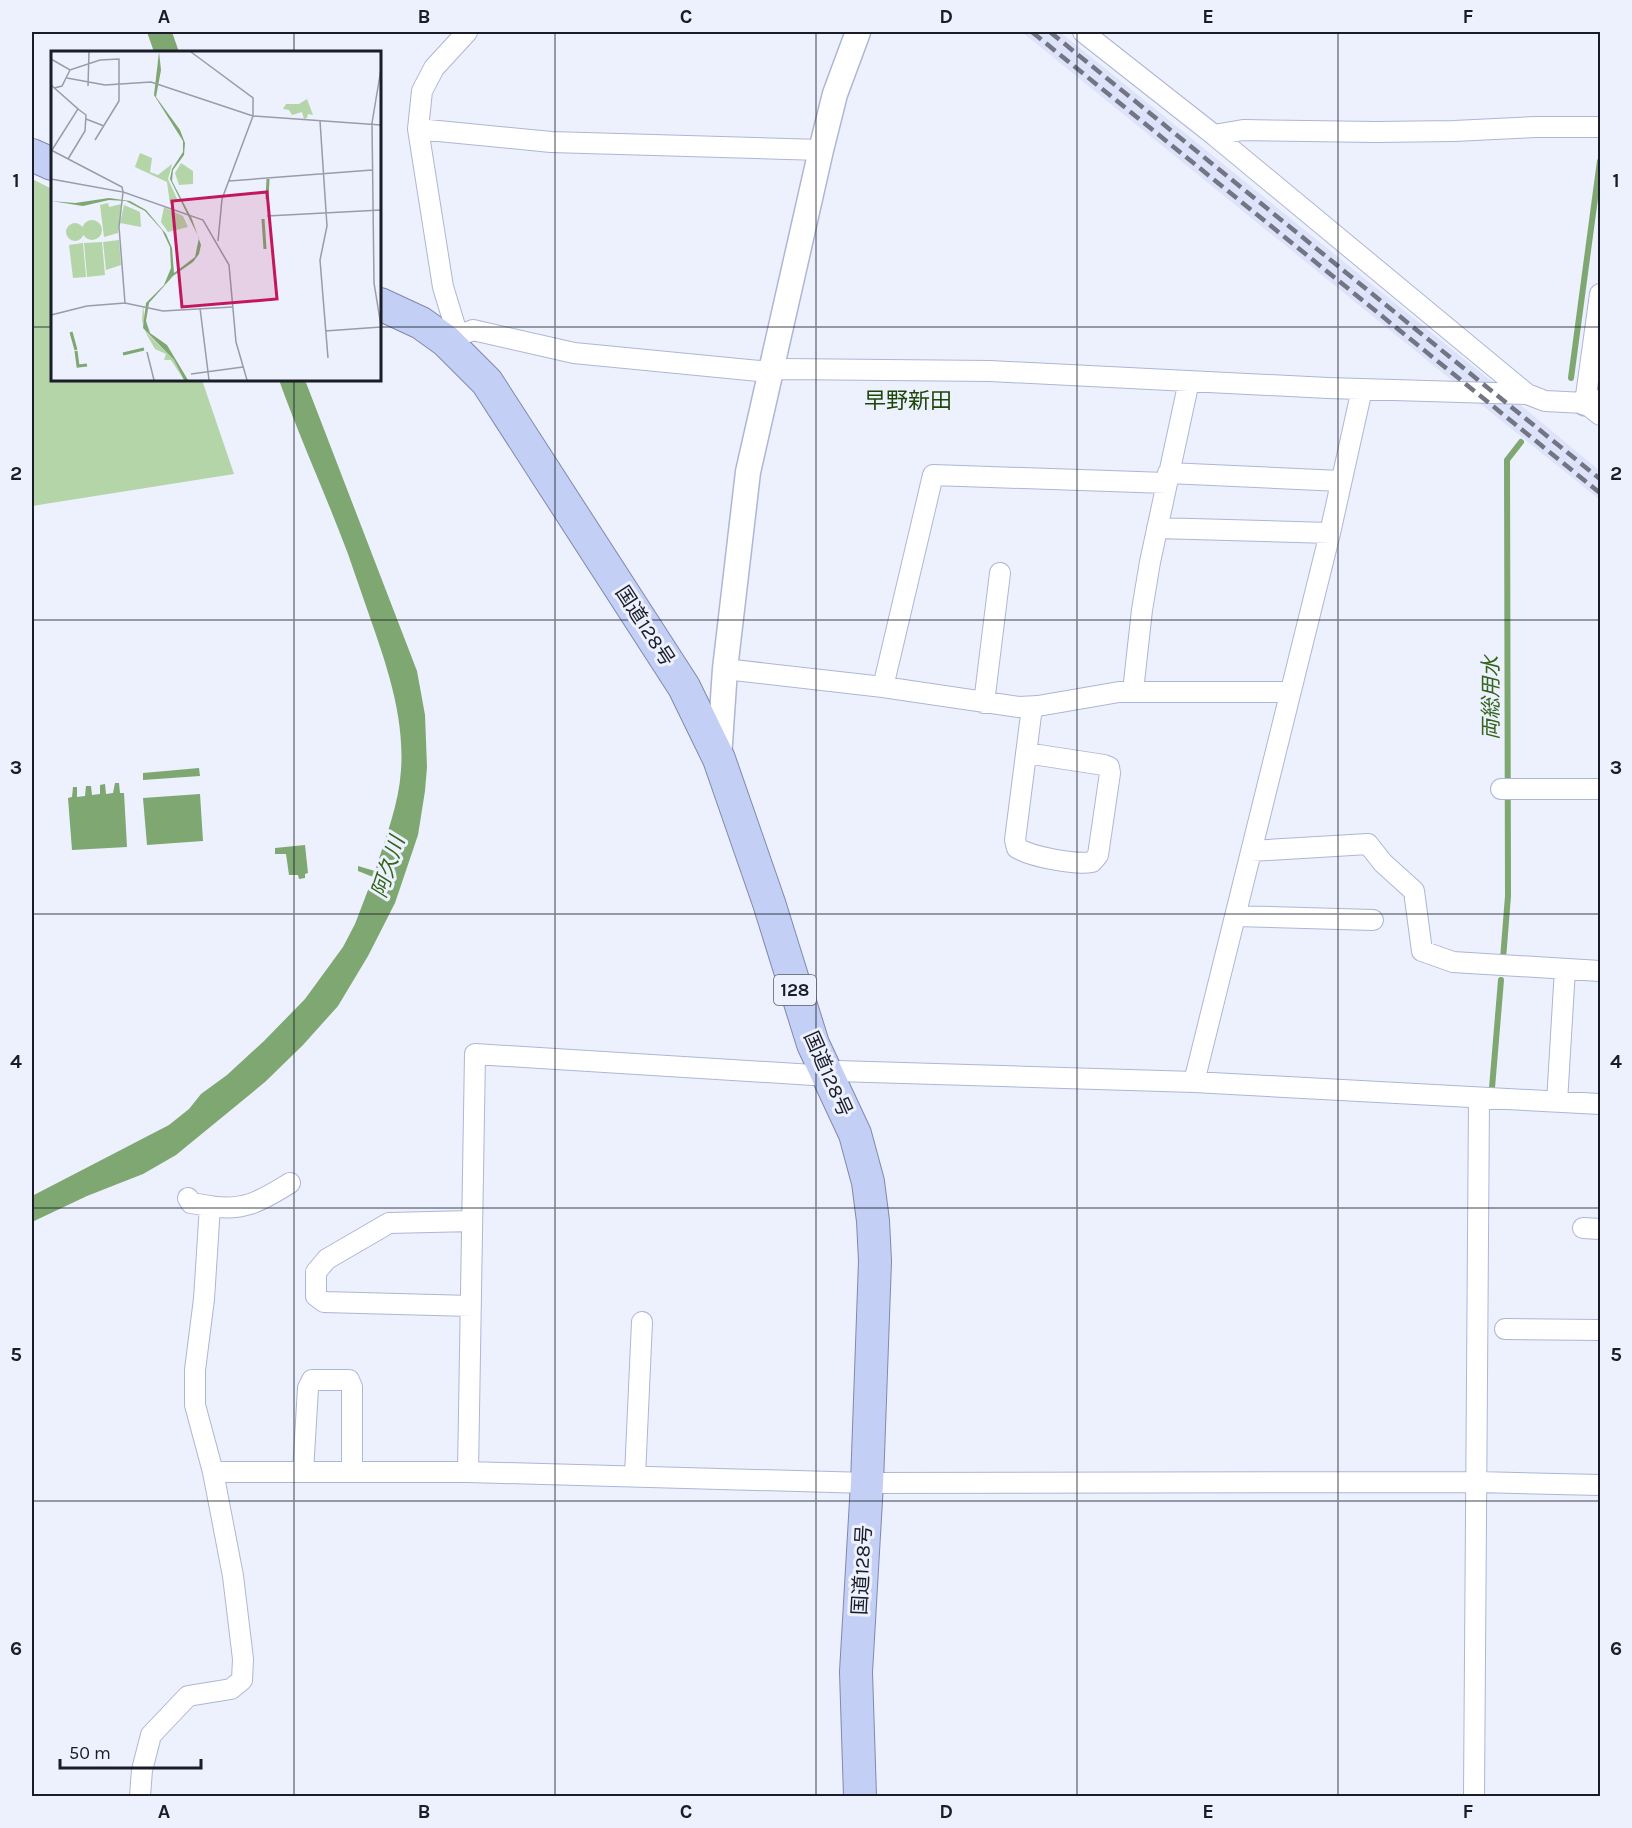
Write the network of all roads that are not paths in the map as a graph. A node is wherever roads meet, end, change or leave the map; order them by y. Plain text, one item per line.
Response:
1 (467, 32) edge
2 (858, 32) edge
3 (1083, 32) edge
4 (1600, 127) edge
5 (418, 129) junction
6 (1214, 135) junction
7 (820, 150) junction
8 (32, 155) edge
9 (51, 164) edge
10 (1600, 294) edge
11 (381, 304) edge
12 (452, 339) junction
13 (770, 371) junction
14 (1189, 381) junction
15 (1362, 389) junction
16 (1527, 394) junction
17 (1595, 407) edge
18 (1167, 478) junction
19 (1341, 481) junction
20 (1157, 528) junction
21 (1330, 533) junction
22 (1000, 573) dead end
23 (724, 669) junction
24 (883, 687) junction
25 (1133, 692) junction
26 (1290, 692) junction
27 (984, 703) junction
28 (1032, 706) junction
29 (1026, 753) junction
30 (719, 759) junction
31 (1506, 788) dead end
32 (1600, 789) edge
33 (1251, 851) junction
34 (1235, 916) junction
35 (1373, 920) dead end
36 (1565, 969) junction
37 (1600, 971) edge
38 (826, 1074) junction
39 (1194, 1082) junction
40 (1479, 1098) junction
41 (1557, 1102) junction
42 (1600, 1104) edge
43 (290, 1183) dead end
44 (188, 1198) dead end
45 (210, 1206) junction
46 (472, 1221) junction
47 (471, 1306) junction
48 (642, 1322) dead end
49 (1505, 1329) dead end
50 (1600, 1330) edge
51 (352, 1471) junction
52 (213, 1472) junction
53 (303, 1472) junction
54 (468, 1472) junction
55 (635, 1476) junction
56 (1477, 1482) junction
57 (867, 1483) junction
58 (1600, 1485) edge
59 (140, 1797) edge
60 (860, 1797) edge
61 (1474, 1797) edge

1 - 5 street
2 - 7 street
3 - 6 street
4 - 6 street
5 - 7 street
5 - 12 street
6 - 16 street
7 - 13 street
8 - 9 highway
10 - 17 street
11 - 12 highway, 国道128号 / 128
12 - 13 street
12 - 30 highway, 国道128号 / 128
13 - 14 street
13 - 23 street
14 - 15 street
14 - 18 street
15 - 16 street
15 - 19 street
16 - 17 street
18 - 19 street
18 - 20 street
18 - 24 street
19 - 21 street
20 - 21 street
20 - 25 street
21 - 26 street
22 - 27 street
23 - 24 street
23 - 30 street
24 - 27 street
25 - 26 street
25 - 28 street
26 - 33 street
27 - 28 street
28 - 29 street
29 - 29 street
30 - 38 highway, 国道128号 / 128
31 - 32 street
33 - 34 street
33 - 36 street
34 - 35 street
34 - 39 street
36 - 37 street
36 - 41 street
38 - 39 street
38 - 46 street
38 - 57 highway, 国道128号 / 128
39 - 40 street
40 - 41 street
40 - 56 street
41 - 42 street
43 - 45 street
44 - 45 street
45 - 52 street
46 - 47 street
46 - 47 street
47 - 54 street
48 - 55 street
49 - 50 street
51 - 53 street
51 - 53 street
51 - 54 street
52 - 53 street
52 - 59 street
54 - 55 street
55 - 57 street
56 - 57 street
56 - 58 street
56 - 61 street
57 - 60 highway, 国道128号 / 128

